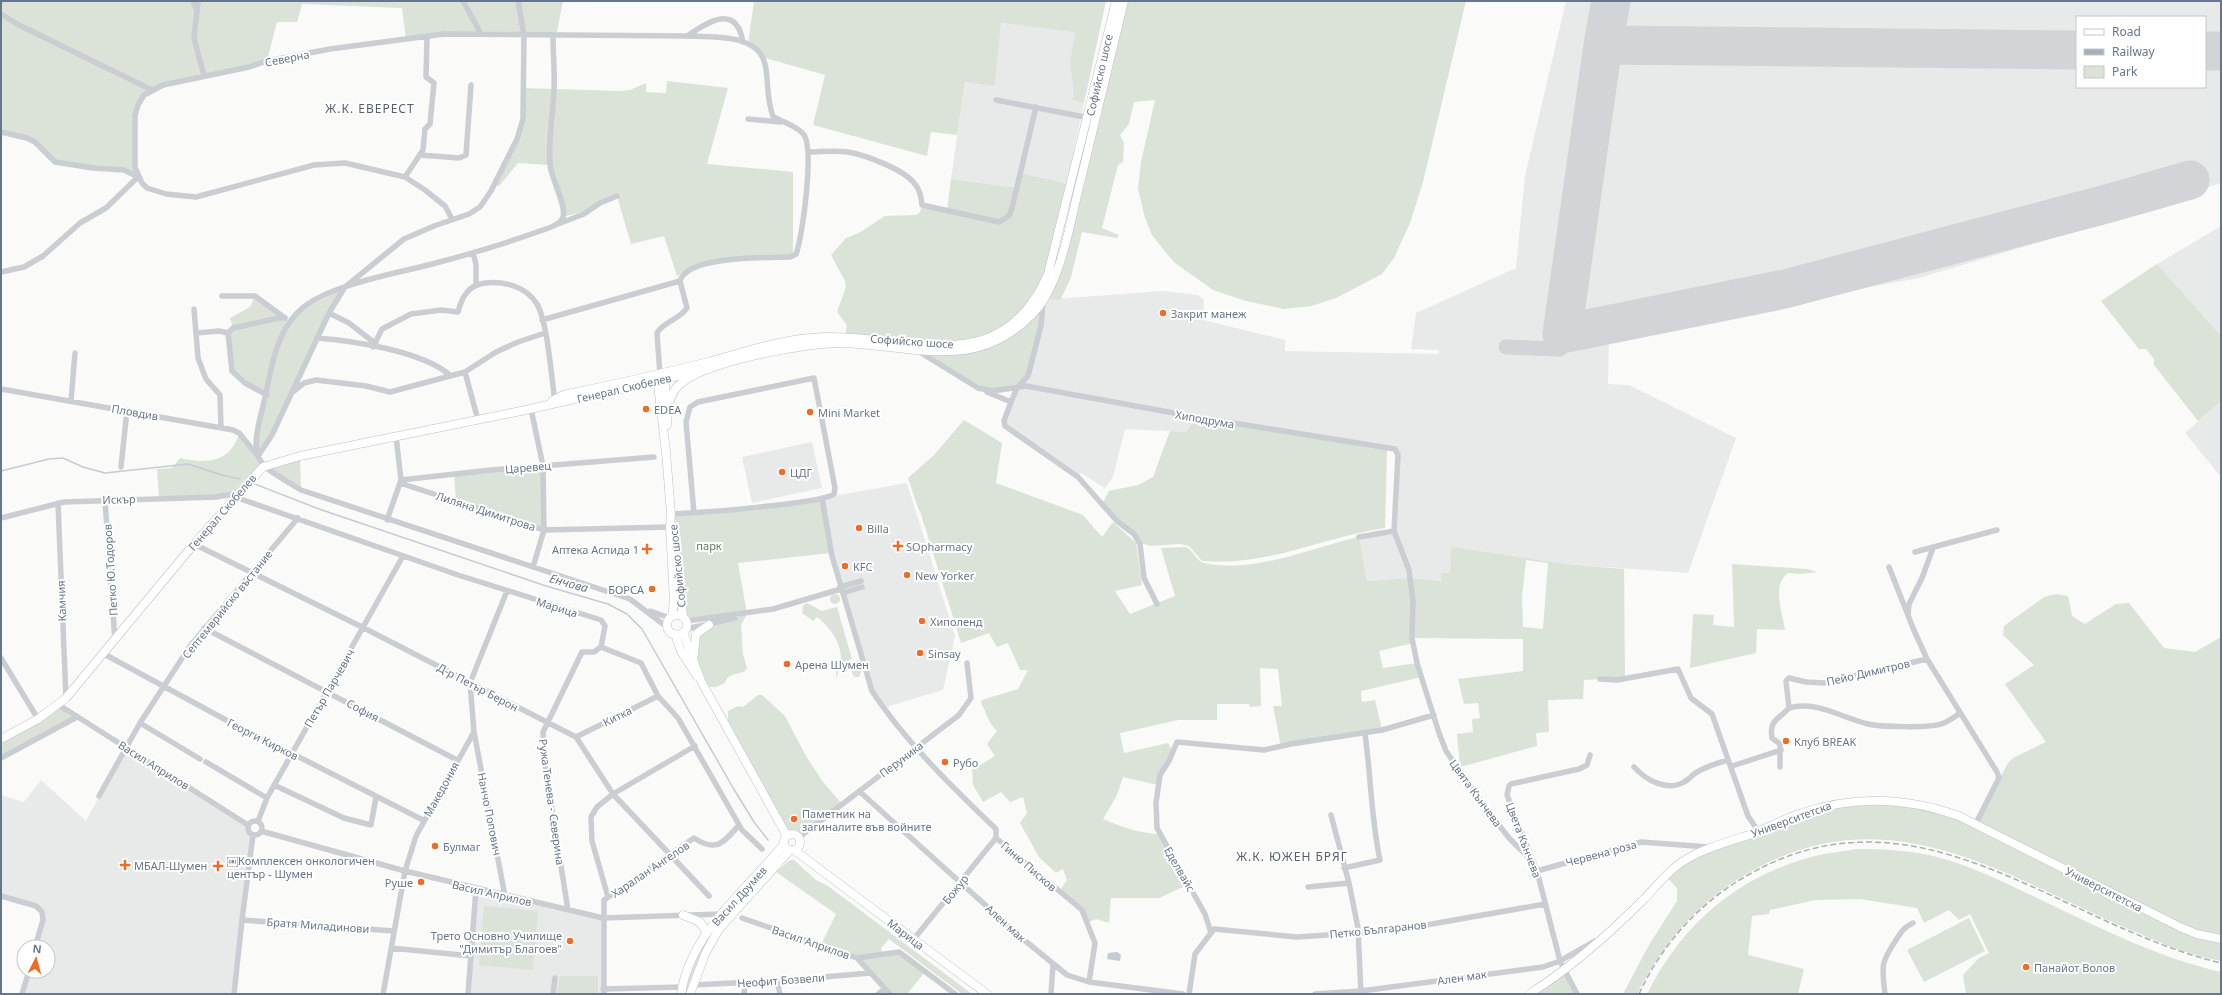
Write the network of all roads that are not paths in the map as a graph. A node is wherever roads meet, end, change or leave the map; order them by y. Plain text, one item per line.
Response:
1 (193, 1) edge
2 (198, 1) edge
3 (463, 1) edge
4 (518, 1) edge
5 (1116, 1) edge
6 (1124, 1) edge
7 (197, 11) junction
8 (1, 14) edge
9 (481, 34) junction
10 (524, 35) junction
11 (427, 36) junction
12 (553, 36) junction
13 (686, 36) junction
14 (742, 42) junction
15 (204, 76) junction
16 (471, 85) dead end
17 (152, 90) junction
18 (996, 100) dead end
19 (1036, 107) junction
20 (1092, 118) junction
21 (748, 119) dead end
22 (780, 122) junction
23 (2, 134) edge
24 (808, 152) junction
25 (420, 155) junction
26 (138, 177) junction
27 (405, 177) junction
28 (617, 196) dead end
29 (452, 219) junction
30 (558, 224) junction
31 (473, 253) junction
32 (1, 272) edge
33 (680, 281) junction
34 (476, 285) junction
35 (345, 287) junction
36 (222, 296) dead end
37 (1043, 300) junction
38 (194, 309) dead end
39 (329, 313) junction
40 (284, 317) junction
41 (542, 320) junction
42 (290, 321) junction
43 (196, 333) junction
44 (228, 333) junction
45 (545, 333) junction
46 (317, 338) junction
47 (373, 345) junction
48 (916, 350) junction
49 (75, 353) dead end
50 (709, 369) junction
51 (465, 372) junction
52 (451, 376) junction
53 (1028, 376) junction
54 (661, 377) junction
55 (1035, 387) junction
56 (978, 388) junction
57 (1017, 388) junction
58 (1, 389) edge
59 (292, 393) junction
60 (267, 394) junction
61 (72, 401) junction
62 (555, 401) junction
63 (1011, 402) junction
64 (535, 408) junction
65 (127, 410) junction
66 (478, 420) junction
67 (667, 425) junction
68 (221, 428) junction
69 (396, 436) junction
70 (666, 452) junction
71 (258, 456) junction
72 (654, 457) dead end
73 (543, 466) junction
74 (121, 467) dead end
75 (263, 467) junction
76 (401, 482) junction
77 (237, 495) junction
78 (822, 498) junction
79 (105, 500) junction
80 (58, 503) junction
81 (694, 513) junction
82 (671, 514) junction
83 (1, 518) edge
84 (298, 518) junction
85 (387, 520) junction
86 (670, 527) junction
87 (544, 530) junction
88 (1997, 530) dead end
89 (1394, 531) junction
90 (1359, 537) dead end
91 (194, 544) junction
92 (1933, 548) junction
93 (1915, 552) dead end
94 (403, 556) junction
95 (533, 567) junction
96 (1889, 567) dead end
97 (252, 573) junction
98 (861, 581) dead end
99 (862, 588) dead end
100 (841, 590) junction
101 (507, 591) junction
102 (1157, 604) dead end
103 (747, 614) junction
104 (1908, 614) junction
105 (670, 620) junction
106 (709, 625) junction
107 (683, 627) junction
108 (204, 628) junction
109 (364, 628) junction
110 (115, 641) junction
111 (601, 647) junction
112 (104, 654) junction
113 (1, 658) edge
114 (1928, 659) junction
115 (967, 663) dead end
116 (695, 665) junction
117 (1600, 679) dead end
118 (701, 681) junction
119 (470, 683) junction
120 (163, 685) junction
121 (326, 691) junction
122 (658, 696) junction
123 (66, 698) junction
124 (59, 705) junction
125 (1789, 708) junction
126 (1960, 713) junction
127 (1434, 715) junction
128 (77, 717) junction
129 (38, 719) junction
130 (140, 723) junction
131 (546, 723) junction
132 (474, 732) junction
133 (1366, 734) junction
134 (576, 737) junction
135 (1, 739) edge
136 (695, 746) junction
137 (126, 747) junction
138 (917, 747) junction
139 (1781, 750) junction
140 (292, 754) junction
141 (1590, 755) dead end
142 (1, 758) edge
143 (200, 759) dead end
144 (457, 760) junction
145 (1728, 760) junction
146 (206, 762) dead end
147 (1732, 766) junction
148 (1780, 767) dead end
149 (1634, 768) dead end
150 (274, 785) junction
151 (859, 791) junction
152 (613, 794) junction
153 (99, 796) dead end
154 (376, 797) junction
155 (267, 798) junction
156 (1331, 815) dead end
157 (423, 820) junction
158 (258, 821) junction
159 (1975, 824) junction
160 (248, 825) junction
161 (739, 825) junction
162 (261, 831) junction
163 (1758, 831) junction
164 (253, 835) junction
165 (996, 838) junction
166 (793, 846) junction
167 (1713, 848) junction
168 (762, 849) dead end
169 (671, 854) junction
170 (1533, 862) junction
171 (1344, 868) junction
172 (405, 871) junction
173 (1537, 871) junction
174 (960, 882) junction
175 (1349, 883) junction
176 (1308, 887) dead end
177 (476, 889) junction
178 (1, 896) edge
179 (505, 896) junction
180 (710, 896) dead end
181 (608, 897) junction
182 (1545, 904) junction
183 (568, 910) junction
184 (683, 915) junction
185 (724, 916) junction
186 (603, 918) junction
187 (742, 918) dead end
188 (242, 920) junction
189 (1913, 922) dead end
190 (394, 931) junction
191 (707, 933) junction
192 (1211, 933) junction
193 (1358, 933) junction
194 (1602, 938) junction
195 (38, 939) edge
196 (2221, 939) edge
197 (913, 940) junction
198 (391, 948) junction
199 (471, 956) junction
200 (857, 958) junction
201 (1560, 961) junction
202 (1053, 964) junction
203 (1565, 969) junction
204 (870, 972) junction
205 (555, 978) dead end
206 (27, 979) edge
207 (777, 981) junction
208 (1089, 982) junction
209 (745, 983) junction
210 (693, 985) junction
211 (885, 989) junction
212 (682, 990) edge
213 (604, 991) edge
214 (1361, 993) edge
215 (22, 994) edge
216 (234, 994) edge
217 (383, 994) edge
218 (468, 994) edge
219 (553, 994) edge
220 (690, 994) edge
221 (744, 994) edge
222 (780, 994) edge
223 (878, 994) edge
224 (890, 994) edge
225 (955, 994) edge
226 (987, 994) edge
227 (1051, 994) edge
228 (1183, 994) edge
229 (1189, 994) edge
230 (1315, 994) edge
231 (1529, 994) edge
232 (1577, 994) edge
233 (1885, 994) edge

1 - 7 street
2 - 7 street
3 - 9 street
4 - 10 street
5 - 20 main road, Софийско шосе
6 - 20 main road, Софийско шосе
7 - 15 street
8 - 17 street
9 - 10 street, Северна
9 - 11 street, Северна
10 - 12 street, Северна
10 - 29 street
11 - 15 street, Северна
11 - 25 street
12 - 13 street, Северна
12 - 30 street
13 - 14 street, Северна
13 - 14 street
14 - 22 street, Северна
15 - 17 street, Северна
16 - 25 street
17 - 26 street
18 - 19 street
19 - 20 street
19 - 24 street
20 - 37 main road, Софийско шосе
20 - 54 main road, Софийско шосе
21 - 22 street
22 - 24 street
23 - 26 street
24 - 33 street
25 - 27 street
26 - 27 street
26 - 32 street
27 - 29 street
28 - 30 street
29 - 35 street
30 - 31 street
31 - 34 street
31 - 35 street
33 - 41 street
33 - 54 street
34 - 41 street
34 - 47 street
35 - 39 street
35 - 42 street
36 - 40 street
37 - 48 main road, Софийско шосе
37 - 53 street
38 - 43 street
39 - 46 street
39 - 47 street
40 - 42 street
40 - 44 street
41 - 45 street
42 - 60 street
43 - 44 street
43 - 68 street
44 - 60 street
45 - 51 street
45 - 62 street
46 - 47 street
46 - 59 street
47 - 52 street
48 - 50 main road, Софийско шосе
48 - 56 street
49 - 61 street
50 - 54 main road, Генерал Скобелев
50 - 67 main road, Софийско шосе
51 - 52 street
51 - 66 street
52 - 59 street
53 - 55 street
53 - 57 street
54 - 62 main road, Генерал Скобелев
54 - 67 main road
54 - 70 main road, Софийско шосе
55 - 57 street, Хиподрума
55 - 89 street, Хиподрума
56 - 57 street, Хиподрума
56 - 63 street
57 - 63 street
58 - 61 street, Пловдив
59 - 71 street
60 - 71 street
61 - 65 street, Пловдив
62 - 64 main road, Генерал Скобелев
63 - 102 street
64 - 66 main road, Генерал Скобелев
64 - 73 street
65 - 68 street, Пловдив
65 - 74 street
66 - 69 main road, Генерал Скобелев
67 - 70 main road
68 - 71 street, Пловдив
69 - 75 main road, Генерал Скобелев
69 - 76 street
70 - 82 main road, Софийско шосе
71 - 75 street
72 - 73 street, Царевец
73 - 76 street, Царевец
73 - 87 street
75 - 77 main road, Генерал Скобелев
75 - 85 street
76 - 85 street
76 - 87 street, Лиляна Димитрова
77 - 79 street, Искър
77 - 84 street, Марица
77 - 91 main road, Генерал Скобелев
78 - 81 street
78 - 81 street
78 - 100 street, Гиню Писков
79 - 80 street, Искър
79 - 110 street, Петко Ю.Тодоров
80 - 83 street, Искър
80 - 123 street, Камчия
81 - 82 street
82 - 86 main road, Софийско шосе
82 - 107 main road, Софийско шосе
84 - 94 street, Марица
84 - 97 street, Септемврийско въстание
85 - 95 street
86 - 87 street, Лиляна Димитрова
86 - 105 main road, Софийско шосе
87 - 95 street
88 - 92 street
89 - 90 street
89 - 127 street
91 - 97 street, Д-р Петър Берон
91 - 110 main road, Генерал Скобелев
92 - 93 street
92 - 104 street
94 - 101 street, Марица
94 - 109 street, Петър Парчевич
95 - 105 street
96 - 104 street
97 - 108 street, Септемврийско въстание
97 - 109 street, Д-р Петър Берон
98 - 100 street
99 - 100 street
100 - 103 street
100 - 138 street, Гиню Писков
101 - 111 street, Марица
101 - 119 street
103 - 106 street
103 - 107 street
104 - 114 street
105 - 107 main road
105 - 107 main road
106 - 107 street
106 - 116 main road
107 - 116 main road
107 - 118 main road
108 - 120 street, Септемврийско въстание
108 - 121 street, София
109 - 119 street, Д-р Петър Берон
109 - 121 street, Петър Парчевич
110 - 112 main road, Генерал Скобелев
111 - 122 street
111 - 131 street, Ружа Тенева - Северина
112 - 120 street, Георги Кирков
112 - 123 main road, Генерал Скобелев
113 - 129 street
114 - 125 street, Пейо Димитров
114 - 126 street
115 - 138 street, Перуника
116 - 118 main road
117 - 145 street
118 - 166 main road
119 - 131 street, Д-р Петър Берон
119 - 132 street
120 - 130 street, Септемврийско въстание
120 - 140 street, Георги Кирков
121 - 140 street, Петър Парчевич
121 - 144 street, София
122 - 134 street, Китка
122 - 136 street
123 - 124 main road, Генерал Скобелев
124 - 128 street, Васил Априлов
124 - 129 main road, Генерал Скобелев
125 - 126 street
125 - 139 street
126 - 159 street
127 - 133 street
127 - 170 street, Цвята Кънчева
128 - 137 street, Васил Априлов
128 - 142 street
129 - 135 main road, Генерал Скобелев
130 - 137 street, Септемврийско въстание
130 - 143 street
131 - 134 street, Д-р Петър Берон
131 - 183 street, Ружа Тенева - Северина
132 - 144 street, Македония
132 - 179 street, Нанчо Попович
133 - 171 street
133 - 192 street, Еделвайс
134 - 152 street
136 - 152 street
136 - 161 street
137 - 153 street, Септемврийско въстание
137 - 160 street, Васил Априлов
138 - 151 street, Перуника
138 - 165 street, Гиню Писков
139 - 147 street
139 - 148 street
140 - 150 street, Петър Парчевич
140 - 154 street, Георги Кирков
141 - 170 street, Цвета Кънчева
144 - 157 street, Македония
145 - 147 street
145 - 149 street
146 - 155 street
147 - 163 street
150 - 154 street
150 - 155 street, Петър Парчевич
151 - 166 street, Перуника
151 - 174 street, Ален мак
152 - 169 street
152 - 181 street
154 - 157 street, Георги Кирков
155 - 158 street, Петър Парчевич
156 - 171 street
157 - 172 street, Македония
158 - 160 street
158 - 162 street
159 - 163 main road, Университетска
159 - 196 main road, Университетска
160 - 164 street
161 - 168 street
161 - 169 street, Харалан Ангелов
162 - 164 street
162 - 172 street, Васил Априлов
163 - 167 main road, Университетска
164 - 188 street
165 - 174 street, Божур
165 - 208 street, Гиню Писков
166 - 185 main road, Васил Друмев
166 - 197 main road, Марица
167 - 173 street, Червена роза
167 - 194 main road, Университетска
169 - 180 street
169 - 181 street, Харалан Ангелов
170 - 173 street, Цвета Кънчева
171 - 175 street
172 - 177 street, Васил Априлов
172 - 190 street, Македония
173 - 182 street, Цвета Кънчева
174 - 197 street, Божур
174 - 202 street, Ален мак
175 - 176 street
175 - 193 street
177 - 179 street, Васил Априлов
177 - 199 street
178 - 195 street
179 - 183 street, Васил Априлов
181 - 186 street, Харалан Ангелов
182 - 193 street, Петко Българанов
182 - 201 street, Цвета Кънчева
183 - 186 street, Васил Априлов
184 - 185 street, Васил Априлов
184 - 186 street, Васил Априлов
184 - 191 main road
185 - 191 main road, Васил Друмев
185 - 210 main road, Васил Друмев
186 - 213 street, Харалан Ангелов
187 - 200 street, Васил Априлов
188 - 190 street, Братя Миладинови
188 - 216 street
189 - 233 street
190 - 198 street, Македония
191 - 212 main road, Васил Друмев
192 - 193 street, Петко Българанов
192 - 229 street
193 - 214 street
194 - 201 street, Ален мак
194 - 203 main road, Университетска
197 - 226 main road, Марица
198 - 199 street
198 - 217 street, Македония
199 - 218 street
200 - 204 street, Васил Априлов
200 - 225 street, Марица
201 - 203 street, Цвета Кънчева
201 - 214 street, Ален мак
202 - 208 street, Ален мак
202 - 227 street
203 - 231 main road, Университетска
203 - 232 street, Цвета Кънчева
204 - 207 street, Неофит Бозвели
204 - 211 street, Васил Априлов
205 - 219 street
206 - 215 street
207 - 209 street, Неофит Бозвели
207 - 222 street
208 - 228 street, Ален мак
209 - 210 street, Неофит Бозвели
209 - 221 street
210 - 220 main road, Васил Друмев
211 - 223 street
211 - 224 street, Васил Априлов
212 - 213 street
214 - 230 street, Ален мак

